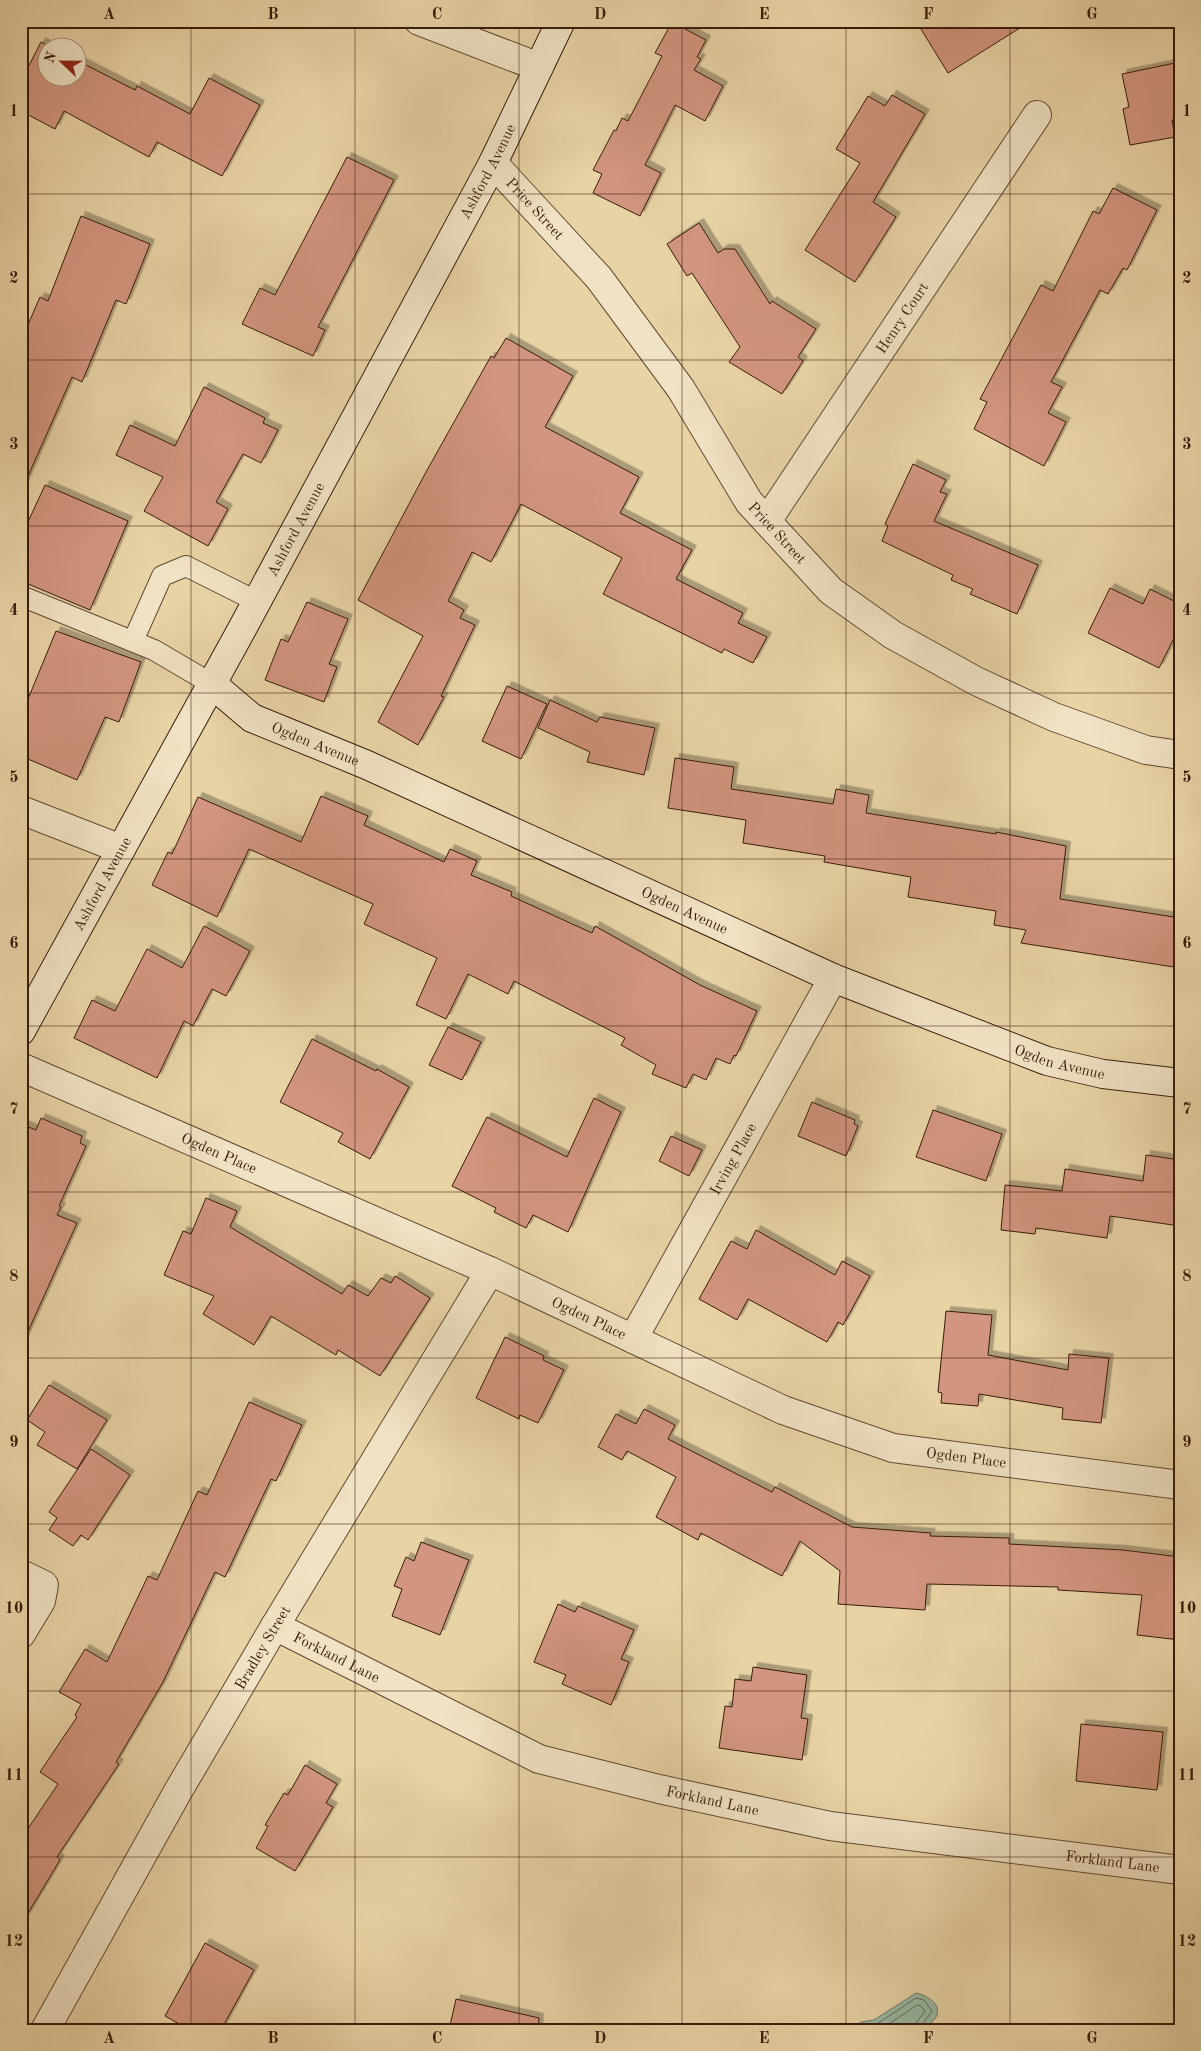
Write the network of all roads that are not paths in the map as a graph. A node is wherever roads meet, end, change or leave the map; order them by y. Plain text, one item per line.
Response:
1 (419, 21) edge
2 (561, 21) edge
3 (539, 68) junction
4 (1037, 115) dead end
5 (493, 163) junction
6 (767, 521) junction
7 (21, 596) edge
8 (256, 601) junction
9 (133, 641) junction
10 (212, 684) junction
11 (1180, 755) edge
12 (21, 810) edge
13 (121, 849) junction
14 (833, 978) junction
15 (21, 1030) edge
16 (21, 1067) edge
17 (1180, 1083) edge
18 (490, 1272) junction
19 (633, 1339) junction
20 (1180, 1485) edge
21 (33, 1579) edge
22 (274, 1626) junction
23 (21, 1634) edge
24 (1180, 1870) edge
25 (44, 2030) edge

1 - 3 street
2 - 3 street, Ashford Avenue
3 - 5 street, Ashford Avenue
4 - 6 street, Henry Court
5 - 6 street, Price Street
5 - 8 street, Ashford Avenue
6 - 11 street, Price Street
7 - 9 lane
8 - 9 lane
8 - 10 street, Ashford Avenue
9 - 10 lane
10 - 13 street, Ashford Avenue
10 - 14 street, Ogden Avenue
12 - 13 street
13 - 15 street, Ashford Avenue
14 - 17 street, Ogden Avenue
14 - 19 street, Irving Place
16 - 18 street, Ogden Place
18 - 19 street, Ogden Place
18 - 22 street, Bradley Street
19 - 20 street, Ogden Place
21 - 23 street
22 - 24 street, Forkland Lane
22 - 25 street, Bradley Street

